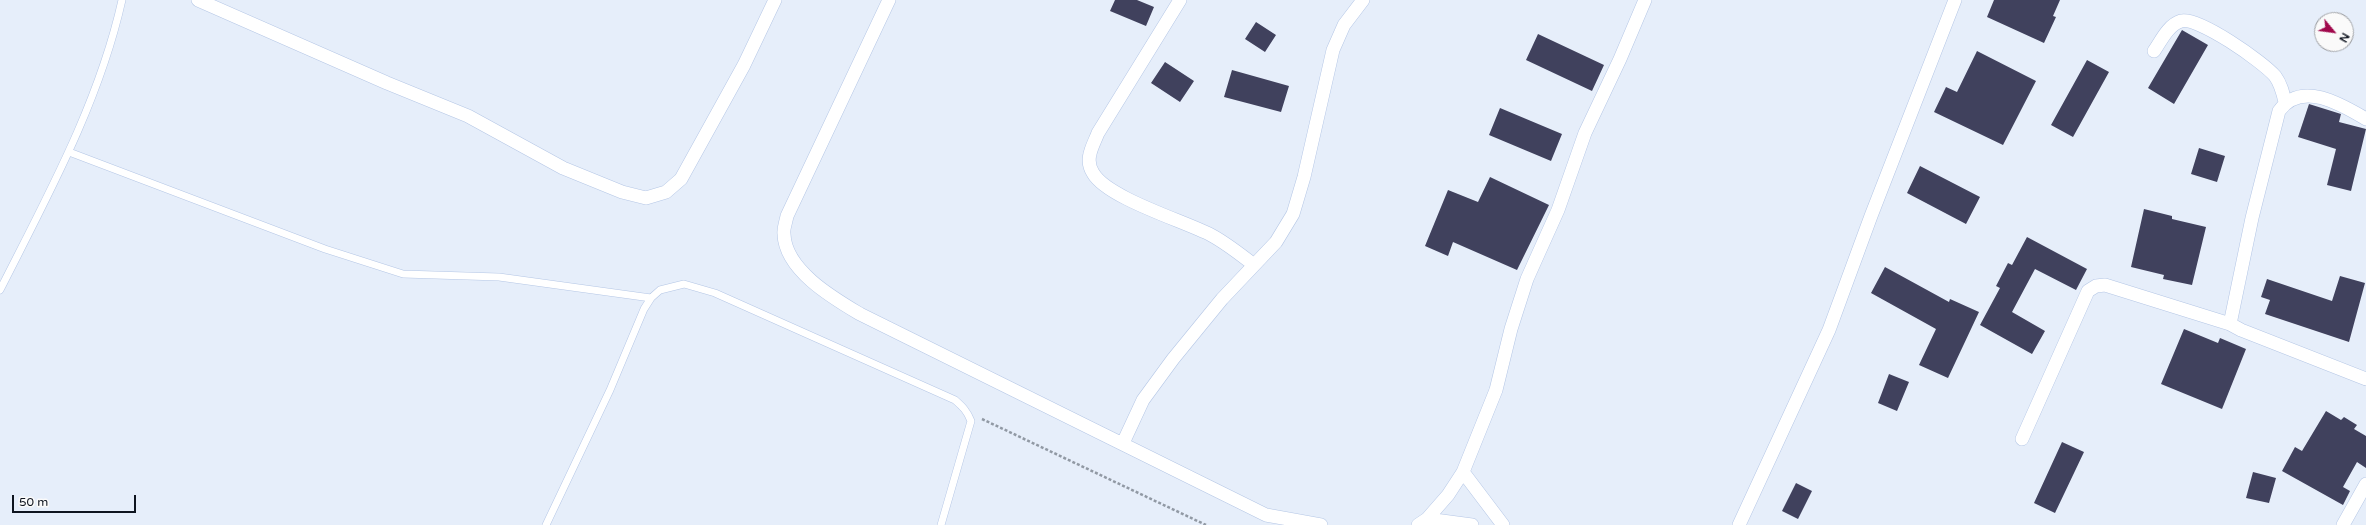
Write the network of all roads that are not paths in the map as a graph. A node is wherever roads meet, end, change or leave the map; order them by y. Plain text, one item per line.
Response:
1 (122, 0) edge
2 (198, 0) edge
3 (775, 0) edge
4 (889, 0) edge
5 (1180, 0) edge
6 (1363, 0) edge
7 (1645, 0) edge
8 (1955, 0) edge
9 (2154, 51) dead end
10 (2285, 102) junction
11 (2366, 119) edge
12 (69, 152) junction
13 (1254, 265) junction
14 (0, 290) edge
15 (651, 298) junction
16 (2230, 324) junction
17 (2366, 379) edge
18 (2022, 439) dead end
19 (1123, 443) junction
20 (1463, 472) junction
21 (2366, 484) edge
22 (1422, 522) edge
23 (546, 525) edge
24 (941, 525) edge
25 (1321, 525) edge
26 (1472, 525) edge
27 (1503, 525) edge
28 (1739, 525) edge
29 (2343, 525) edge

1 - 12 lane
2 - 3 street
4 - 19 street
5 - 13 street
6 - 13 street
7 - 20 street
8 - 28 street
9 - 10 street
10 - 11 street
10 - 16 street
12 - 14 lane
12 - 15 lane
13 - 19 street
15 - 23 lane
15 - 24 lane
16 - 17 street
16 - 18 street
19 - 25 street
20 - 22 street
20 - 27 street
21 - 29 street
22 - 26 street

